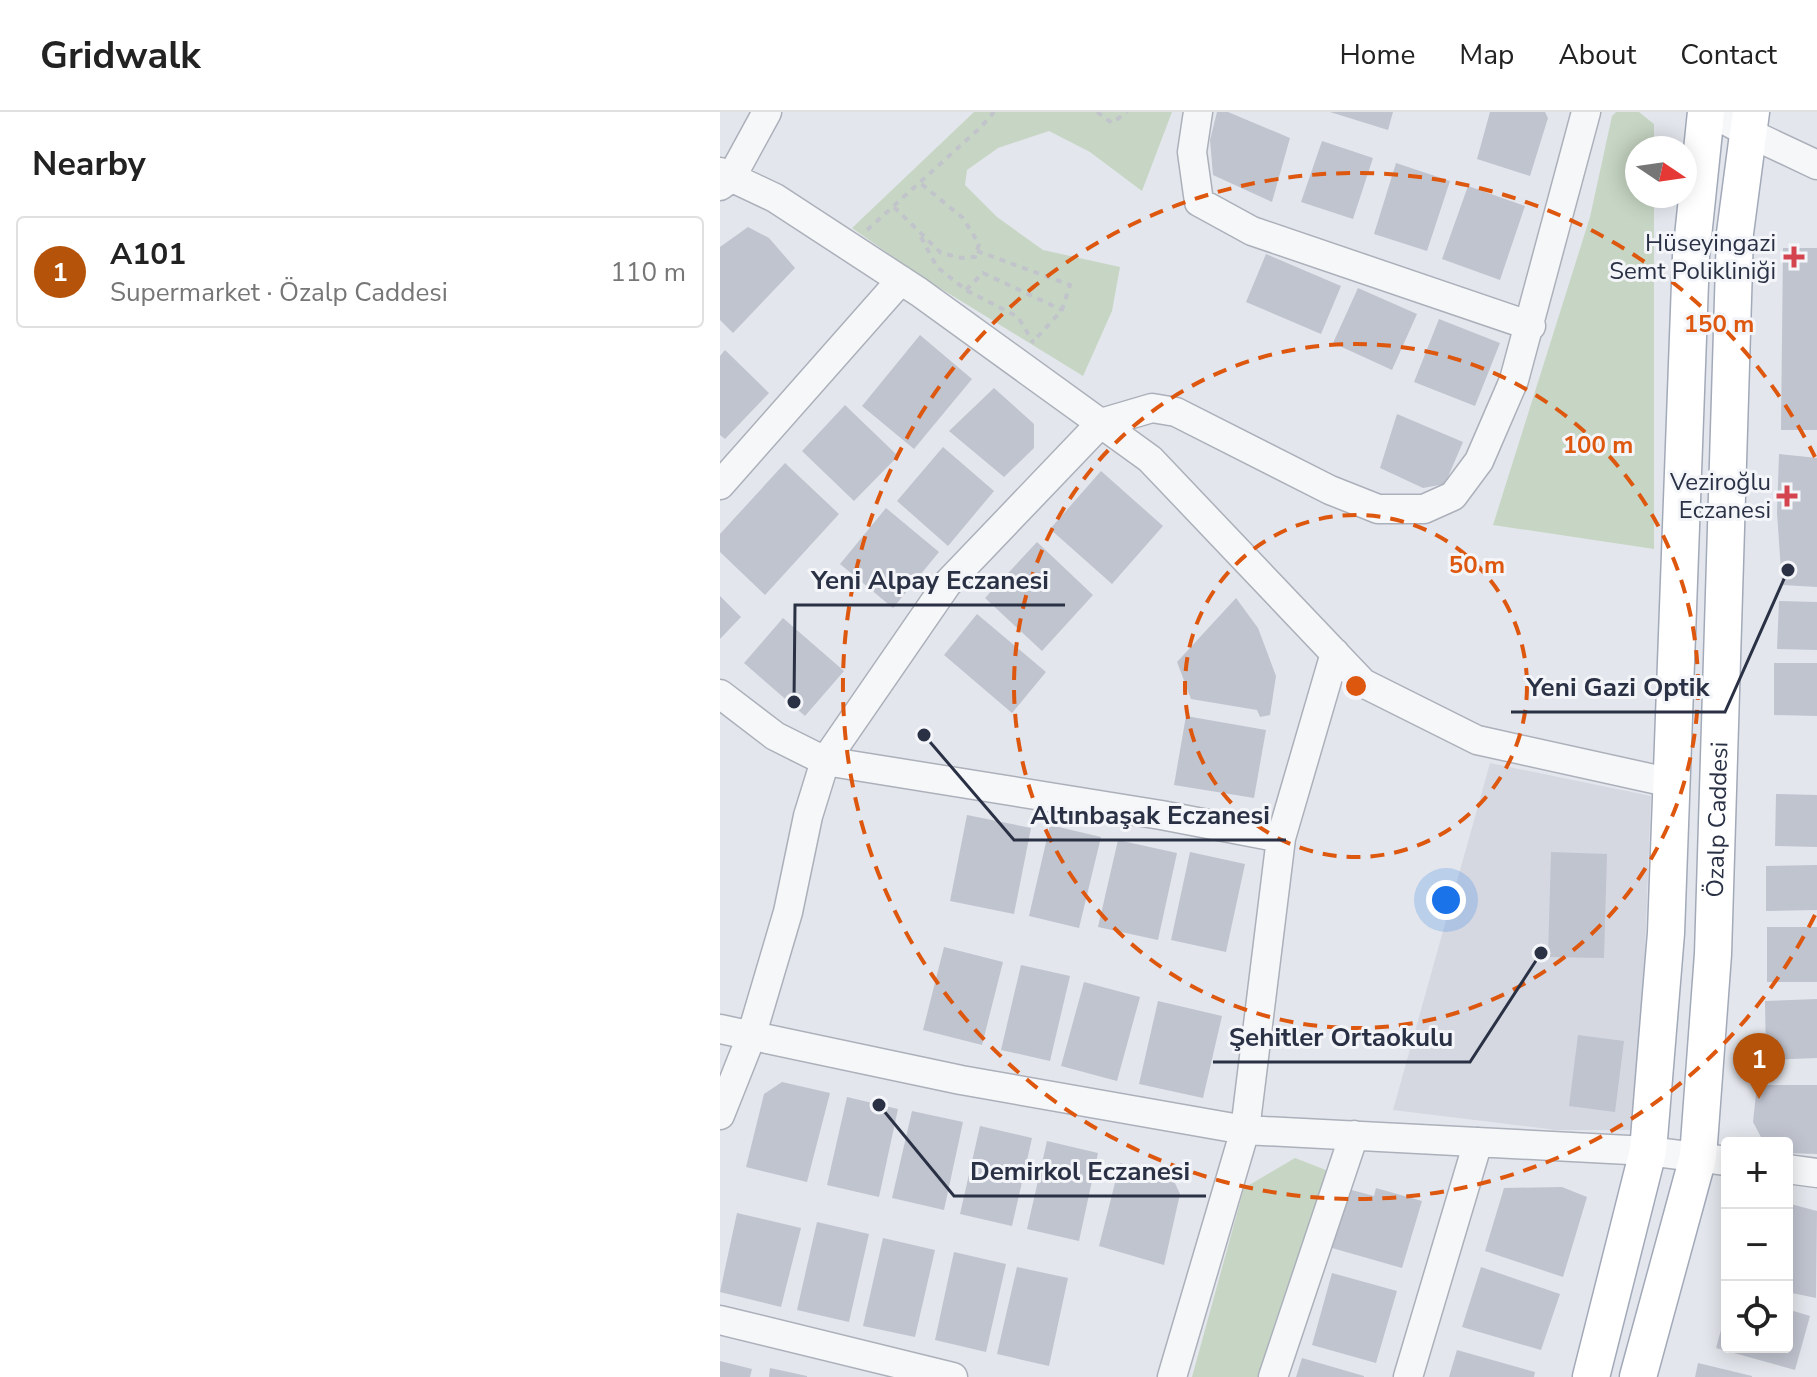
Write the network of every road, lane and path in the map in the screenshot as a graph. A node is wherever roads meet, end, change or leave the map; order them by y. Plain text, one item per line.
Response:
1 (767, 112) edge
2 (994, 112) edge
3 (1097, 112) edge
4 (1127, 112) edge
5 (1198, 112) edge
6 (1586, 112) edge
7 (1708, 112) edge
8 (1749, 122) edge
9 (1817, 165) edge
10 (724, 179) edge
11 (919, 182) junction
12 (894, 207) junction
13 (918, 231) junction
14 (848, 247) junction
15 (977, 251) junction
16 (901, 280) junction
17 (966, 290) junction
18 (1062, 310) junction
19 (1531, 326) junction
20 (1024, 352) junction
21 (1101, 423) junction
22 (720, 485) edge
23 (1335, 653) junction
24 (720, 694) edge
25 (825, 761) junction
26 (1672, 783) junction
27 (1281, 838) junction
28 (720, 1029) edge
29 (751, 1037) junction
30 (720, 1115) edge
31 (1245, 1130) junction
32 (1354, 1135) junction
33 (1478, 1142) junction
34 (1648, 1151) junction
35 (1712, 1159) edge
36 (1793, 1170) edge
37 (1817, 1173) edge
38 (720, 1320) edge
39 (953, 1377) edge
40 (1172, 1377) edge
41 (1273, 1377) edge
42 (1408, 1377) edge
43 (1591, 1377) edge
44 (1638, 1377) edge

1 - 10 street
2 - 11 path
3 - 4 path
5 - 19 street
6 - 19 street
7 - 8 street
7 - 26 main road, Özalp Caddesi
8 - 9 street
8 - 35 main road, Özalp Caddesi
10 - 14 street
11 - 12 path
11 - 15 path
12 - 13 path
12 - 14 path
13 - 15 path
13 - 17 path
14 - 16 street
15 - 18 path
16 - 20 street
16 - 22 street
17 - 18 path
17 - 20 path
18 - 20 path
19 - 21 street
20 - 21 street
21 - 23 street
21 - 25 street
23 - 26 street
23 - 27 street
24 - 25 street
25 - 27 street
25 - 29 street
26 - 34 main road, Özalp Caddesi
27 - 31 street
28 - 29 street
29 - 30 street
29 - 31 street
31 - 32 street
31 - 40 street
32 - 33 street
32 - 41 street
33 - 34 street
33 - 42 street
34 - 35 street
34 - 43 main road, Özalp Caddesi
35 - 44 main road, Özalp Caddesi
36 - 37 street
38 - 39 street

